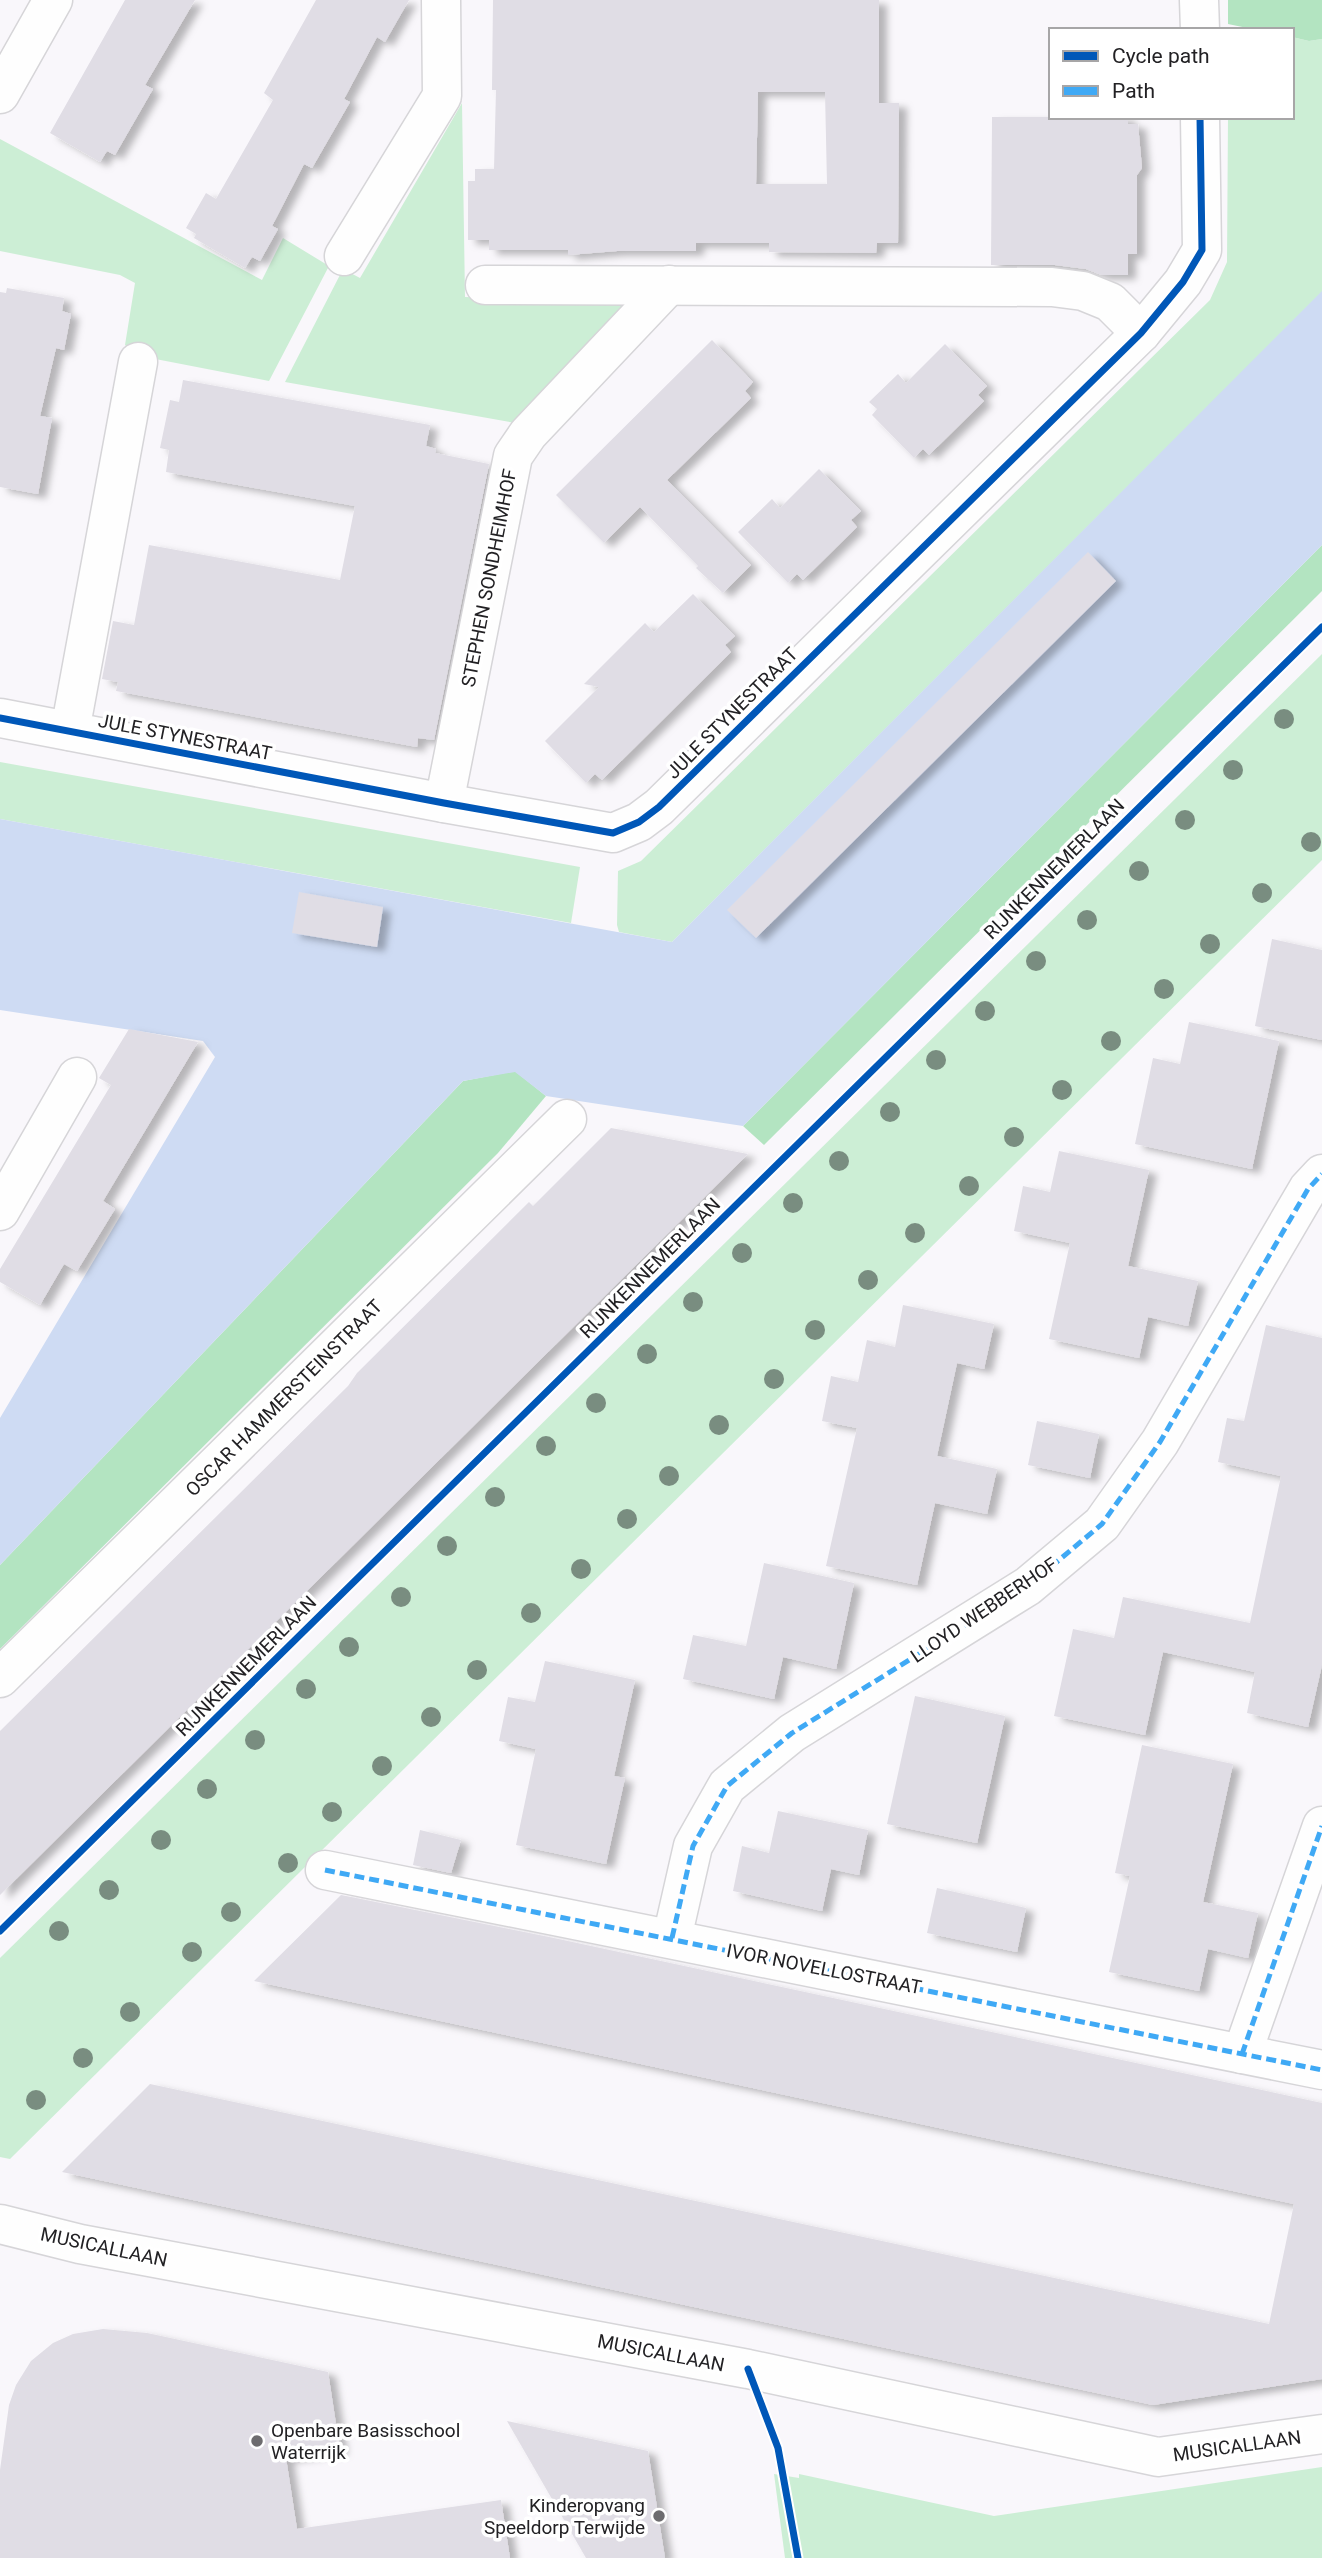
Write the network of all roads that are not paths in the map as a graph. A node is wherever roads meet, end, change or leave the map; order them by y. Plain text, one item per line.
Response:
1 (53, 0) edge
2 (441, 0) edge
3 (1199, 0) edge
4 (1200, 28) edge
5 (0, 94) edge
6 (1200, 119) edge
7 (344, 256) dead end
8 (485, 285) dead end
9 (669, 285) junction
10 (1141, 333) junction
11 (138, 362) dead end
12 (0, 718) edge
13 (70, 731) junction
14 (444, 803) junction
15 (77, 1077) dead end
16 (567, 1119) dead end
17 (1322, 1174) edge
18 (0, 1211) edge
19 (0, 1678) edge
20 (1322, 1826) edge
21 (325, 1870) dead end
22 (672, 1938) junction
23 (1242, 2054) junction
24 (1322, 2070) edge
25 (0, 2224) edge
26 (1322, 2434) edge

1 - 5 street
2 - 7 street
3 - 4 street
6 - 10 street, JULE STYNESTRAAT
8 - 9 street
9 - 10 street
9 - 14 street, STEPHEN SONDHEIMHOF
10 - 14 street, JULE STYNESTRAAT
11 - 13 street, JULE STYNESTRAAT
12 - 13 street, JULE STYNESTRAAT
13 - 14 street, JULE STYNESTRAAT
15 - 18 street
16 - 19 street, OSCAR HAMMERSTEINSTRAAT
17 - 22 street, LLOYD WEBBERHOF
20 - 23 street
21 - 22 street, IVOR NOVELLOSTRAAT
22 - 23 street, IVOR NOVELLOSTRAAT
23 - 24 street, IVOR NOVELLOSTRAAT
25 - 26 street, MUSICALLAAN

